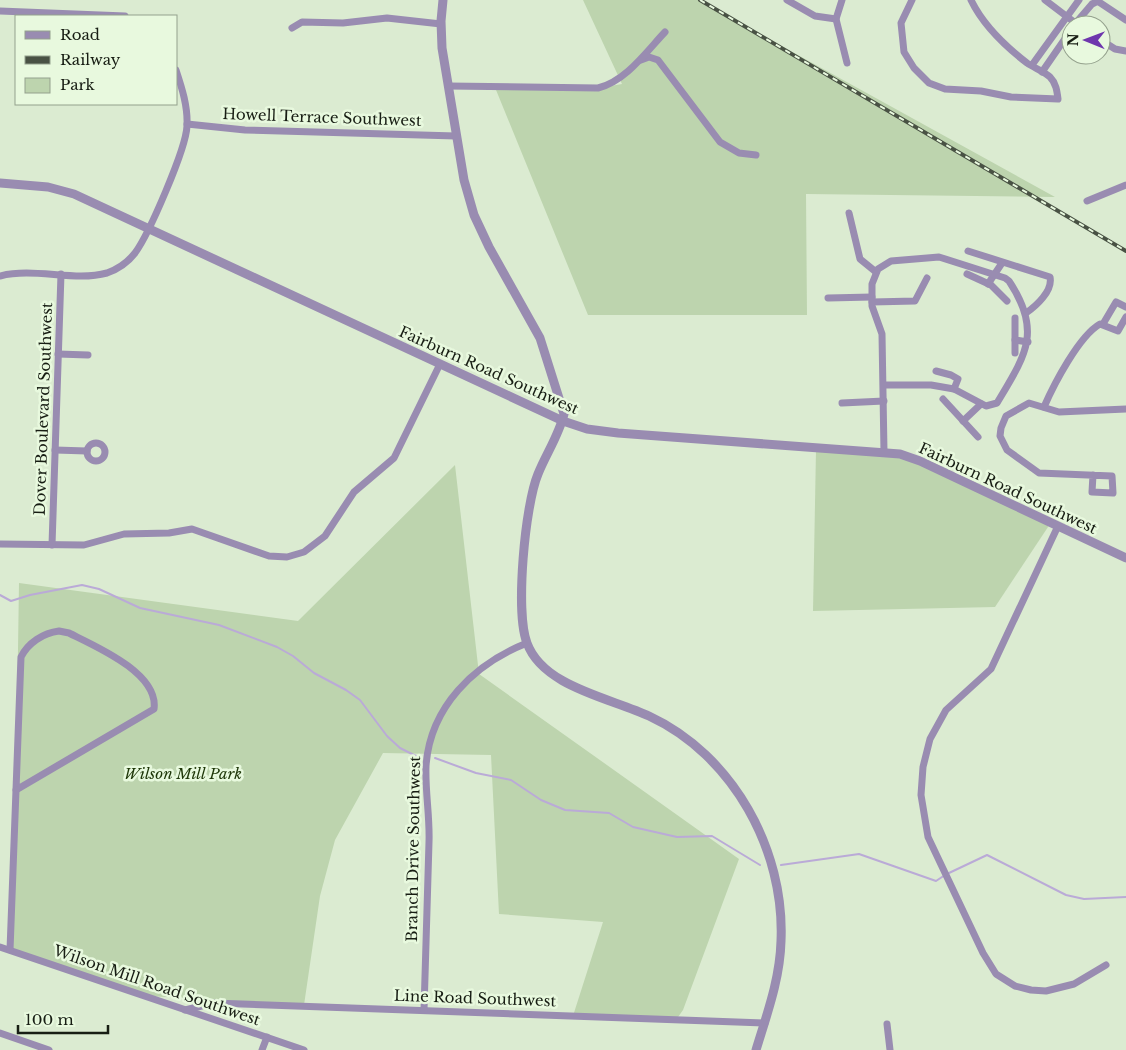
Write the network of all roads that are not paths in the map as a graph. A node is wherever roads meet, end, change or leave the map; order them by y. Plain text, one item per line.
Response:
1 (443, 0) edge
2 (787, 0) edge
3 (842, 0) edge
4 (912, 0) edge
5 (971, 0) edge
6 (1045, 0) edge
7 (1079, 0) edge
8 (1097, 1) edge
9 (0, 11) edge
10 (100, 15) edge
11 (1067, 15) edge
12 (1069, 15) edge
13 (1083, 15) edge
14 (836, 19) junction
15 (1126, 20) edge
16 (441, 24) junction
17 (1061, 26) edge
18 (292, 28) dead end
19 (665, 32) dead end
20 (1061, 44) edge
21 (1111, 46) edge
22 (1126, 51) edge
23 (638, 61) junction
24 (847, 63) dead end
25 (1032, 65) junction
26 (1042, 72) junction
27 (178, 76) edge
28 (448, 86) junction
29 (187, 124) junction
30 (456, 136) junction
31 (756, 156) dead end
32 (0, 183) edge
33 (1126, 185) edge
34 (1087, 201) dead end
35 (849, 213) dead end
36 (148, 228) junction
37 (968, 251) dead end
38 (1002, 263) junction
39 (876, 272) junction
40 (61, 274) junction
41 (967, 274) dead end
42 (994, 274) junction
43 (0, 276) edge
44 (927, 278) dead end
45 (988, 284) junction
46 (828, 298) dead end
47 (872, 299) junction
48 (1007, 301) dead end
49 (1126, 307) edge
50 (1026, 313) junction
51 (1126, 317) edge
52 (1015, 318) dead end
53 (1103, 324) junction
54 (1015, 340) junction
55 (1028, 342) junction
56 (1015, 352) dead end
57 (58, 354) junction
58 (88, 355) dead end
59 (440, 364) junction
60 (936, 371) dead end
61 (884, 385) junction
62 (954, 389) junction
63 (943, 399) dead end
64 (884, 401) junction
65 (842, 403) dead end
66 (981, 404) junction
67 (1044, 407) junction
68 (1126, 409) edge
69 (563, 421) junction
70 (963, 421) junction
71 (978, 437) dead end
72 (55, 450) junction
73 (87, 451) dead end
74 (884, 452) junction
75 (1093, 475) dead end
76 (1058, 526) junction
77 (0, 544) edge
78 (52, 545) junction
79 (1126, 558) edge
80 (527, 643) junction
81 (16, 790) junction
82 (0, 947) edge
83 (10, 950) junction
84 (1106, 966) dead end
85 (186, 1010) junction
86 (424, 1010) junction
87 (764, 1023) junction
88 (887, 1024) dead end
89 (0, 1034) edge
90 (267, 1037) junction
91 (49, 1050) edge
92 (262, 1050) edge
93 (304, 1050) edge
94 (756, 1050) edge
95 (890, 1050) edge

1 - 16 street
2 - 14 street
3 - 14 street
4 - 26 street
5 - 25 street
6 - 11 street
7 - 12 street
8 - 13 street
8 - 15 street
9 - 10 street
14 - 24 street
16 - 18 street
16 - 28 street
17 - 25 street
19 - 23 street
20 - 26 street
21 - 22 street
23 - 28 street
23 - 31 street
25 - 26 street
27 - 29 street
28 - 30 street
29 - 30 street, Howell Terrace Southwest
29 - 36 street
30 - 69 street
32 - 36 street, Fairburn Road Southwest
33 - 34 street
35 - 39 street
36 - 40 street
36 - 59 street, Fairburn Road Southwest
37 - 38 street
38 - 42 street
38 - 50 street
39 - 42 street
39 - 47 street
40 - 43 street
40 - 57 street, Dover Boulevard Southwest
41 - 45 street
42 - 45 street
42 - 50 street
44 - 47 street
45 - 48 street
46 - 47 street
47 - 61 street
49 - 53 street
50 - 55 street
51 - 53 street
52 - 54 street
53 - 67 street
54 - 55 street
54 - 56 street
55 - 66 street
57 - 58 street
57 - 72 street, Dover Boulevard Southwest
59 - 69 street, Fairburn Road Southwest
59 - 78 street
60 - 62 street
61 - 62 street
61 - 64 street
62 - 66 street
63 - 70 street
64 - 65 street
64 - 74 street
66 - 70 street
67 - 68 street
67 - 75 street
69 - 74 street, Fairburn Road Southwest
69 - 80 street
70 - 71 street
72 - 73 street
72 - 78 street, Dover Boulevard Southwest
74 - 76 street, Fairburn Road Southwest
76 - 79 street, Fairburn Road Southwest
76 - 84 street
77 - 78 street
80 - 86 street, Branch Drive Southwest
80 - 87 street
81 - 81 street
81 - 83 street
82 - 83 street, Wilson Mill Road Southwest
83 - 85 street, Wilson Mill Road Southwest
85 - 86 street, Line Road Southwest
85 - 90 street, Wilson Mill Road Southwest
86 - 87 street, Line Road Southwest
87 - 94 street
88 - 95 street
89 - 91 street
90 - 92 street
90 - 93 street, Wilson Mill Road Southwest

